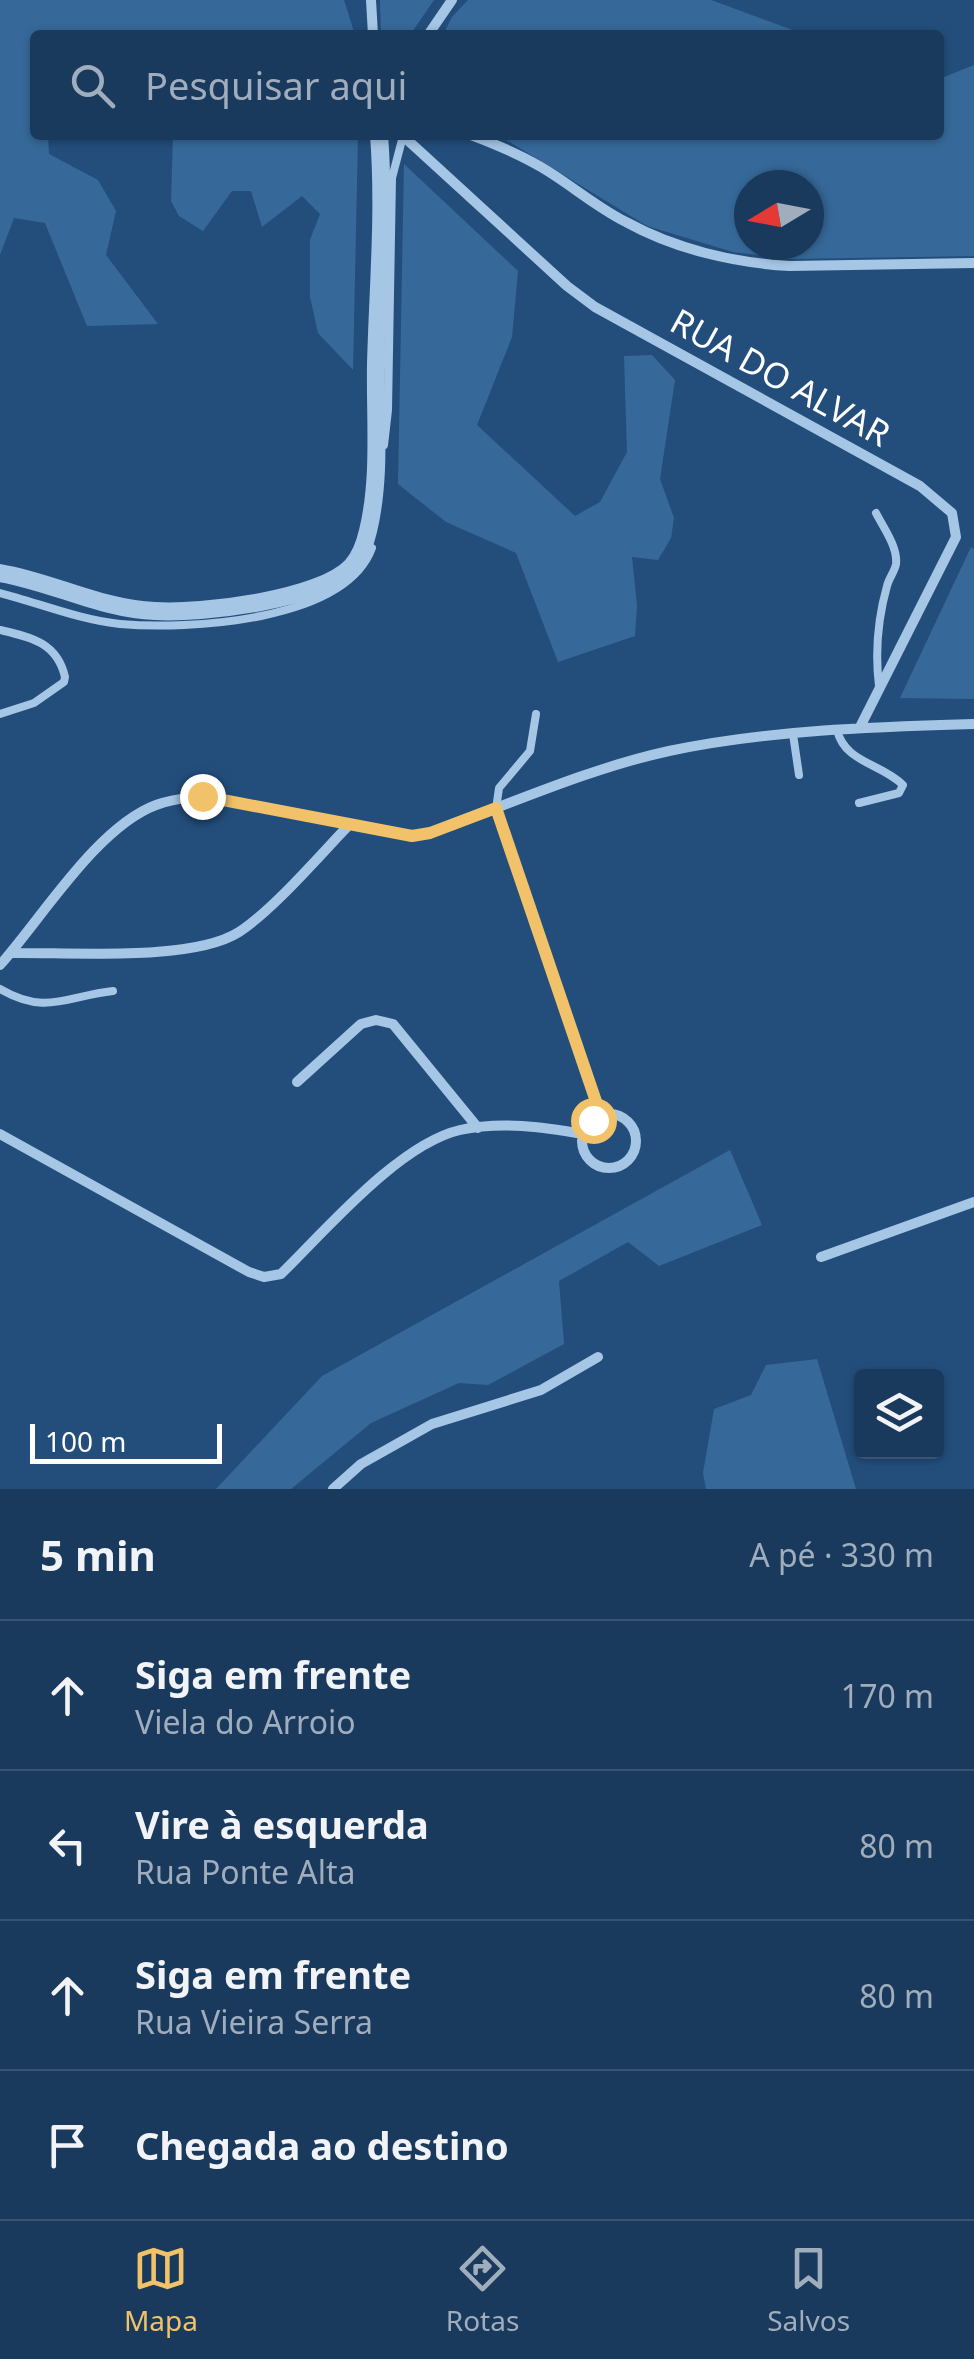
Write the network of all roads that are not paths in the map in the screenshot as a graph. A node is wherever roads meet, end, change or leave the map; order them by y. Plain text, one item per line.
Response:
1 (371, 0) edge
2 (452, 0) edge
3 (373, 30) edge
4 (431, 30) edge
5 (379, 140) edge
6 (402, 140) edge
7 (407, 140) edge
8 (483, 140) edge
9 (974, 263) edge
10 (876, 513) dead end
11 (0, 573) edge
12 (0, 594) edge
13 (0, 630) edge
14 (879, 690) junction
15 (0, 714) edge
16 (536, 714) dead end
17 (974, 724) edge
18 (860, 727) junction
19 (837, 730) junction
20 (793, 734) junction
21 (799, 775) dead end
22 (860, 803) dead end
23 (496, 808) junction
24 (350, 825) junction
25 (11, 953) junction
26 (0, 964) edge
27 (0, 990) edge
28 (113, 991) dead end
29 (297, 1082) dead end
30 (601, 1116) junction
31 (478, 1128) junction
32 (0, 1134) edge
33 (583, 1134) junction
34 (974, 1202) edge
35 (820, 1257) dead end
36 (598, 1357) dead end
37 (333, 1489) edge

1 - 3 street
2 - 4 street
5 - 11 street
6 - 12 lane
7 - 14 street, RUA DO ALVAR
8 - 9 street
10 - 14 lane
13 - 15 lane
14 - 18 street, RUA DO ALVAR
16 - 23 lane
17 - 18 street
18 - 19 street
19 - 20 street
19 - 22 lane
20 - 21 lane
20 - 23 street
23 - 24 street
23 - 30 lane
24 - 25 street
24 - 25 street
25 - 26 street
27 - 28 lane
29 - 31 street
30 - 33 street
30 - 33 street
31 - 32 street
31 - 33 street
34 - 35 street
36 - 37 street

